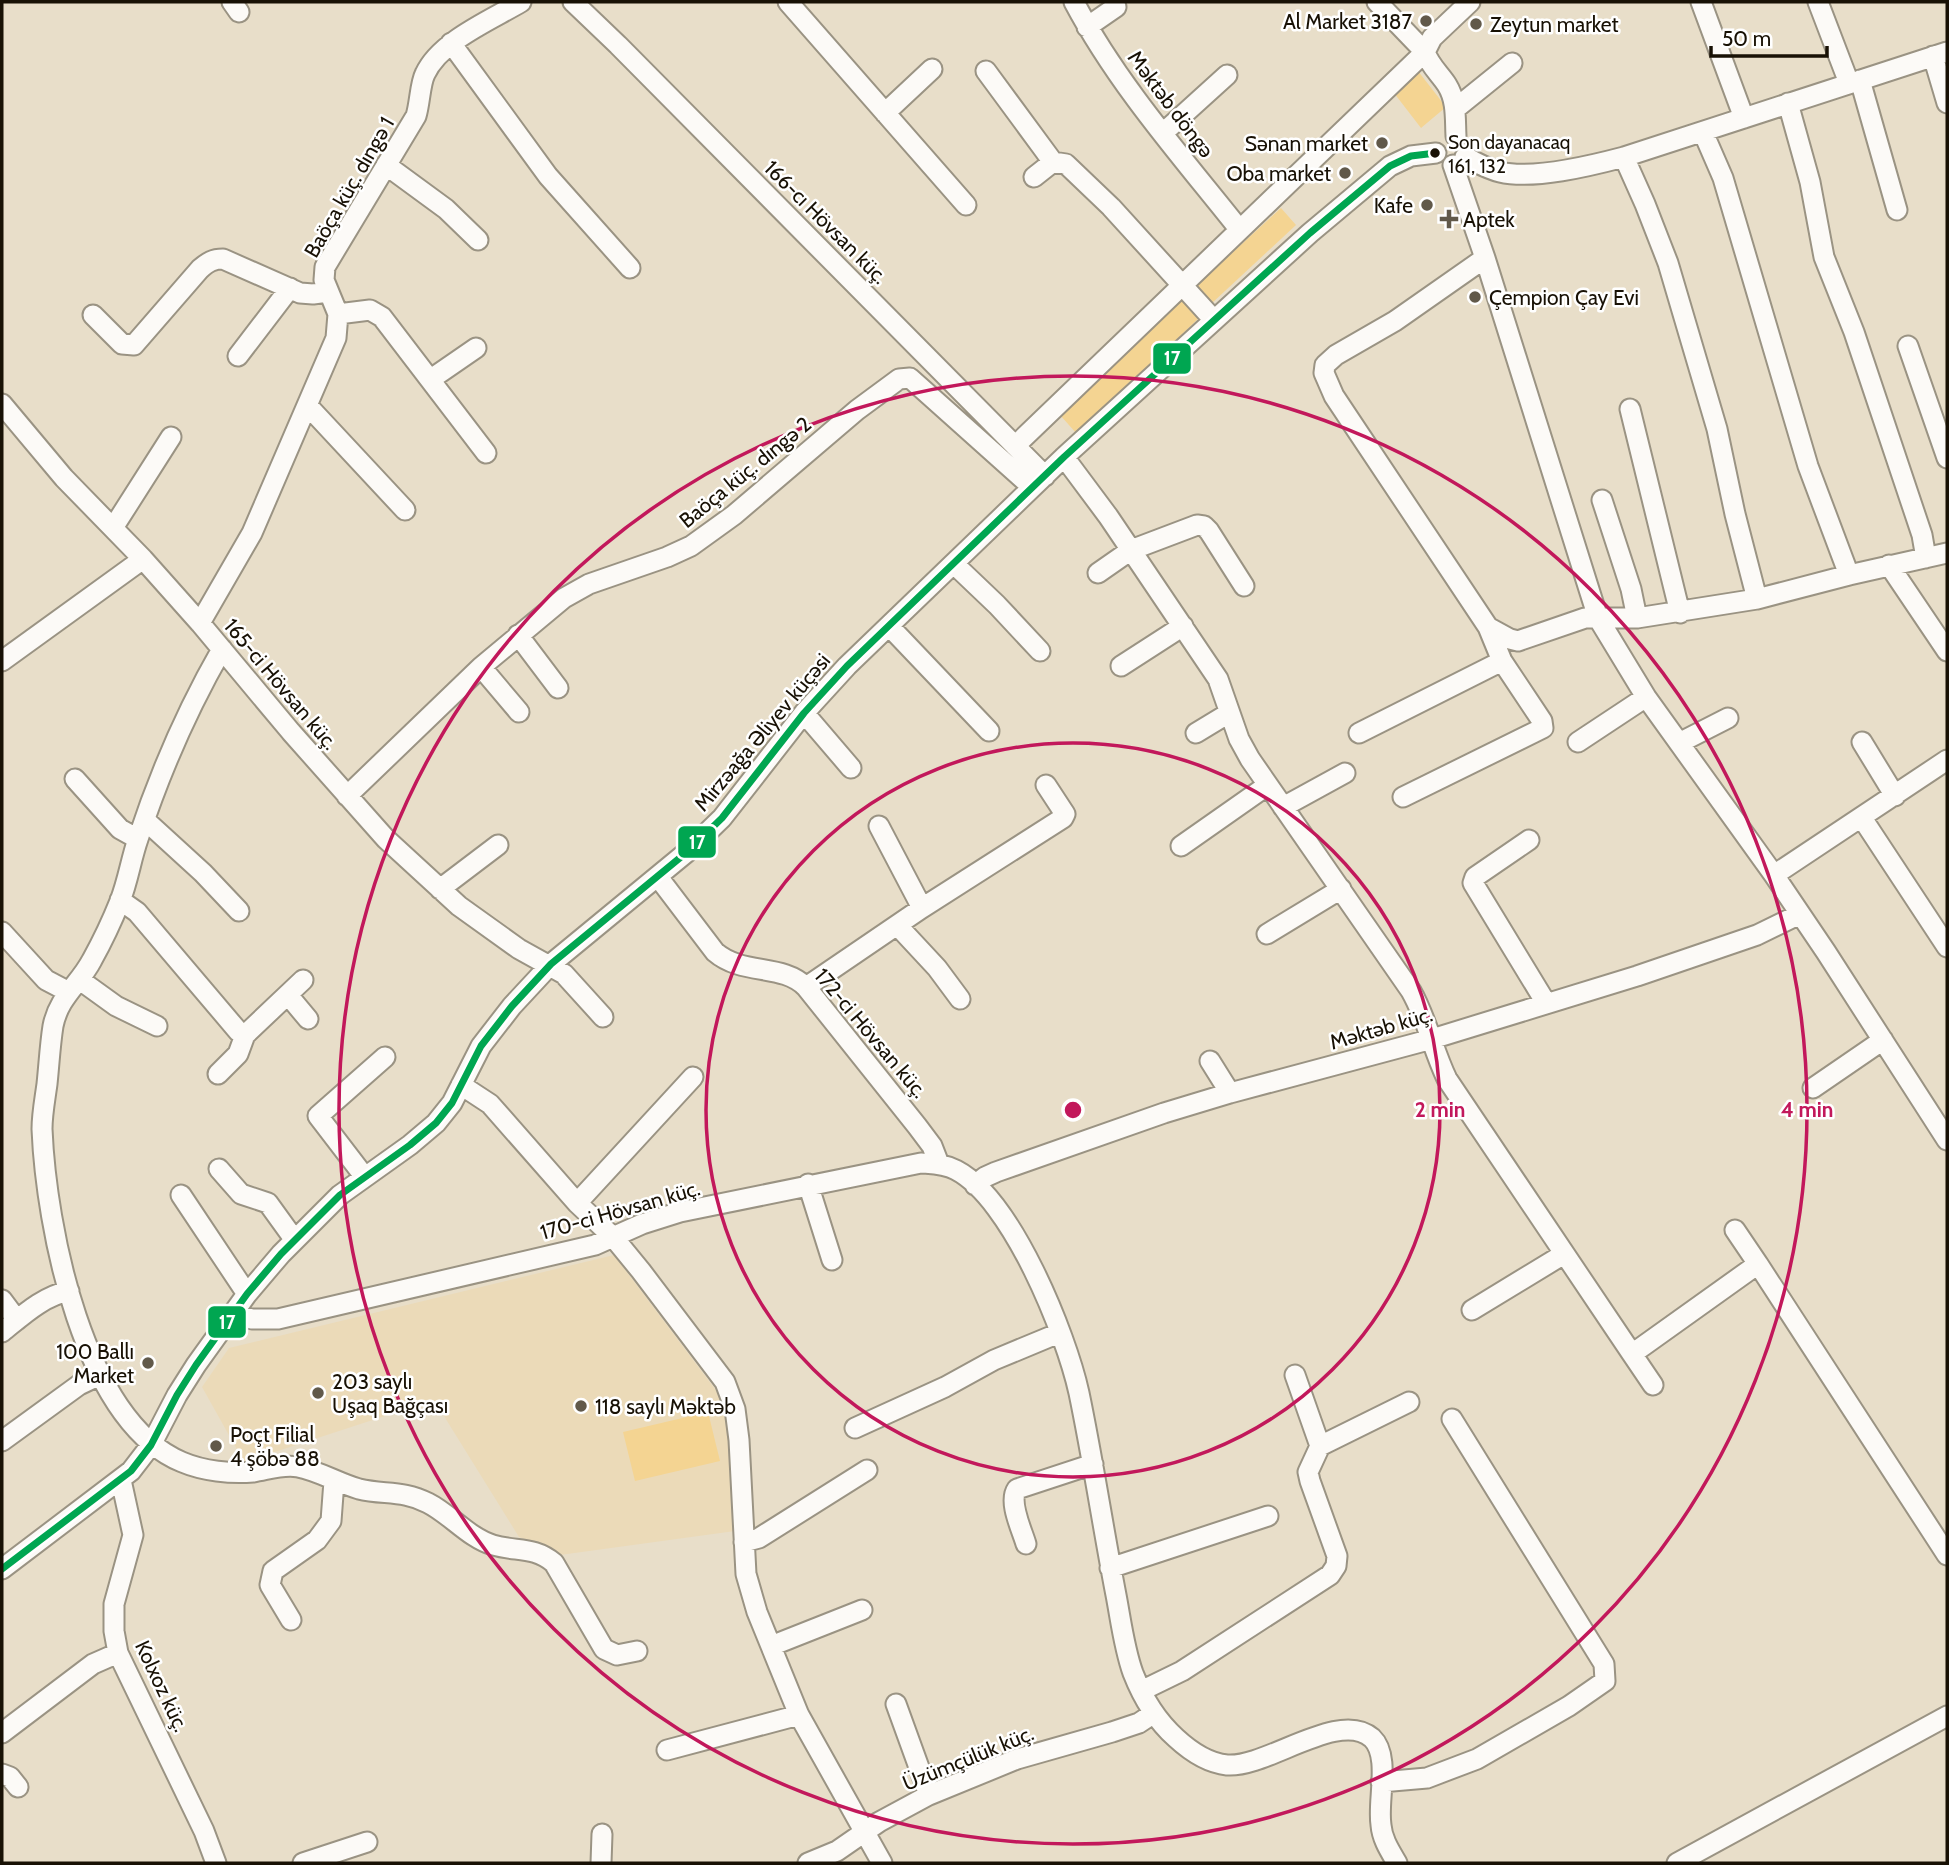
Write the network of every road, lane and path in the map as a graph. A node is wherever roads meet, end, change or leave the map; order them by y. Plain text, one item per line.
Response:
1 (521, 2) edge
2 (788, 2) edge
3 (1074, 2) edge
4 (1377, 2) edge
5 (1470, 2) edge
6 (1701, 2) edge
7 (1818, 2) edge
8 (584, 5) edge
9 (1116, 8) dead end
10 (1087, 27) junction
11 (451, 43) junction
12 (1425, 52) junction
13 (1940, 54) edge
14 (1512, 63) dead end
15 (932, 69) dead end
16 (986, 71) dead end
17 (1227, 75) dead end
18 (1855, 82) junction
19 (1788, 103) junction
20 (1947, 103) edge
21 (1455, 109) junction
22 (885, 113) junction
23 (1744, 118) junction
24 (1703, 132) junction
25 (1163, 133) junction
26 (1456, 136) junction
27 (1436, 153) junction
28 (1624, 158) junction
29 (1459, 161) junction
30 (1053, 162) junction
31 (386, 165) junction
32 (1034, 177) dead end
33 (965, 205) dead end
34 (1897, 210) dead end
35 (1239, 229) junction
36 (478, 240) dead end
37 (1485, 258) junction
38 (630, 268) dead end
39 (1183, 284) junction
40 (290, 288) junction
41 (328, 292) junction
42 (338, 314) junction
43 (93, 315) dead end
44 (1213, 319) junction
45 (1908, 346) dead end
46 (476, 348) dead end
47 (238, 356) dead end
48 (431, 379) junction
49 (2, 404) edge
50 (308, 406) junction
51 (1630, 409) dead end
52 (1940, 413) edge
53 (171, 436) dead end
54 (1015, 446) junction
55 (486, 453) dead end
56 (1064, 457) junction
57 (1947, 458) edge
58 (1038, 481) junction
59 (1602, 500) dead end
60 (405, 510) dead end
61 (113, 528) junction
62 (1131, 550) junction
63 (1947, 553) edge
64 (1926, 558) junction
65 (143, 559) junction
66 (954, 564) junction
67 (1889, 565) junction
68 (1098, 573) dead end
69 (1849, 575) junction
70 (1244, 586) dead end
71 (1757, 599) junction
72 (1681, 613) junction
73 (1598, 618) junction
74 (1637, 618) junction
75 (200, 623) junction
76 (889, 626) junction
77 (1184, 626) junction
78 (1488, 627) junction
79 (518, 635) junction
80 (222, 649) junction
81 (1040, 651) dead end
82 (1947, 651) edge
83 (2, 661) edge
84 (1502, 661) junction
85 (1121, 666) dead end
86 (481, 667) junction
87 (558, 688) dead end
88 (1646, 697) junction
89 (519, 712) dead end
90 (804, 713) junction
91 (1229, 713) junction
92 (1728, 718) dead end
93 (989, 731) dead end
94 (1196, 733) dead end
95 (1359, 733) dead end
96 (1578, 742) dead end
97 (1862, 742) dead end
98 (1679, 743) junction
99 (1947, 760) edge
100 (851, 768) dead end
101 (1345, 773) dead end
102 (75, 779) dead end
103 (1046, 785) dead end
104 (1268, 785) junction
105 (347, 796) junction
106 (1895, 796) junction
107 (1403, 797) dead end
108 (1283, 807) junction
109 (1862, 818) junction
110 (145, 820) junction
111 (878, 826) dead end
112 (138, 839) junction
113 (1529, 841) dead end
114 (498, 845) dead end
115 (1181, 846) dead end
116 (1774, 875) junction
117 (658, 877) junction
118 (440, 889) junction
119 (1340, 889) junction
120 (120, 900) junction
121 (922, 908) junction
122 (239, 911) dead end
123 (1800, 914) junction
124 (897, 925) junction
125 (2, 932) edge
126 (1267, 934) dead end
127 (1947, 947) edge
128 (551, 964) junction
129 (303, 980) dead end
130 (74, 985) junction
131 (806, 987) junction
132 (288, 995) junction
133 (960, 999) dead end
134 (1546, 1003) junction
135 (603, 1017) dead end
136 (308, 1019) dead end
137 (157, 1026) dead end
138 (245, 1035) junction
139 (1432, 1039) junction
140 (1883, 1040) junction
141 (385, 1057) dead end
142 (1210, 1060) dead end
143 (218, 1074) dead end
144 (693, 1077) dead end
145 (461, 1086) junction
146 (1813, 1088) dead end
147 (1230, 1093) junction
148 (1946, 1137) edge
149 (939, 1164) junction
150 (219, 1169) dead end
151 (364, 1176) junction
152 (808, 1184) junction
153 (975, 1185) junction
154 (181, 1195) dead end
155 (577, 1203) junction
156 (1735, 1230) dead end
157 (614, 1238) junction
158 (294, 1239) junction
159 (1564, 1254) junction
160 (832, 1260) dead end
161 (1758, 1264) junction
162 (69, 1292) junction
163 (247, 1294) junction
164 (2, 1300) edge
165 (1472, 1310) dead end
166 (233, 1314) junction
167 (9, 1326) edge
168 (1059, 1333) junction
169 (1632, 1354) junction
170 (1296, 1374) dead end
171 (100, 1375) junction
172 (1653, 1385) dead end
173 (1409, 1402) dead end
174 (1452, 1419) dead end
175 (855, 1427) dead end
176 (2, 1441) edge
177 (151, 1445) junction
178 (1320, 1446) junction
179 (1093, 1464) junction
180 (867, 1470) dead end
181 (121, 1480) junction
182 (334, 1481) junction
183 (1268, 1516) dead end
184 (744, 1542) junction
185 (1026, 1544) dead end
186 (1947, 1555) edge
187 (1110, 1568) junction
188 (2, 1569) edge
189 (862, 1610) dead end
190 (291, 1620) dead end
191 (771, 1646) junction
192 (637, 1651) dead end
193 (118, 1653) junction
194 (1141, 1690) junction
195 (897, 1704) dead end
196 (1154, 1713) junction
197 (799, 1715) junction
198 (1947, 1716) edge
199 (2, 1733) edge
200 (667, 1750) dead end
201 (2, 1774) edge
202 (1381, 1782) junction
203 (18, 1787) dead end
204 (929, 1796) junction
205 (865, 1833) junction
206 (602, 1834) dead end
207 (367, 1842) dead end
208 (216, 1863) edge
209 (303, 1863) edge
210 (601, 1863) edge
211 (807, 1863) edge
212 (882, 1863) edge
213 (1397, 1863) edge
214 (1677, 1863) edge

1 - 11 street, Baöça küç. dıngə 1
2 - 22 street
3 - 10 street, Məktəb döngə
4 - 12 street
5 - 12 street
6 - 23 street
7 - 18 street
8 - 54 street, 166-cı Hövsan küç.
9 - 10 street
10 - 25 street, Məktəb döngə
11 - 31 street, Baöça küç. dıngə 1
11 - 38 street
12 - 21 street
12 - 35 street
13 - 18 street
13 - 20 street
14 - 21 street
15 - 22 street
16 - 30 street
17 - 25 street
18 - 19 street
18 - 34 street
19 - 23 street
19 - 64 street
21 - 26 street
22 - 33 street
23 - 24 street
24 - 28 street
24 - 69 street
25 - 35 street, Məktəb döngə
26 - 27 street
26 - 29 street
27 - 29 street
27 - 44 street, Mirzəağa Əliyev küçəsi
28 - 29 street
28 - 71 street
29 - 37 street
30 - 32 street
30 - 39 street
31 - 36 street
31 - 41 street, Baöça küç. dıngə 1
35 - 39 street
37 - 73 street
37 - 78 street
39 - 44 street
39 - 54 street
40 - 41 street
40 - 43 street
40 - 47 street
41 - 42 street, Baöça küç. dıngə 1
42 - 48 street
42 - 50 street
44 - 56 street, Mirzəağa Əliyev küçəsi
45 - 52 street
46 - 48 street
48 - 55 street
49 - 61 street, 165-ci Hövsan küç.
50 - 60 street
50 - 75 street
51 - 72 street
52 - 57 street
53 - 61 street
54 - 58 street, 166-cı Hövsan küç.
56 - 58 street, Mirzəağa Əliyev küçəsi
56 - 62 street
58 - 66 street, Mirzəağa Əliyev küçəsi
58 - 79 street, Baöça küç. dıngə 2
59 - 74 street
61 - 65 street, 165-ci Hövsan küç.
62 - 68 street
62 - 70 street
62 - 77 street
63 - 64 street
64 - 67 street
65 - 75 street, 165-ci Hövsan küç.
65 - 83 street
66 - 76 street, Mirzəağa Əliyev küçəsi
66 - 81 street
67 - 69 street
67 - 82 street
69 - 71 street
71 - 72 street
72 - 74 street
73 - 74 street
73 - 78 street
73 - 88 street
75 - 80 street, 165-ci Hövsan küç.
76 - 90 street, Mirzəağa Əliyev küçəsi
76 - 93 street
77 - 85 street
77 - 91 street
78 - 84 street
79 - 86 street, Baöça küç. dıngə 2
79 - 87 street
80 - 105 street, 165-ci Hövsan küç.
80 - 110 street
84 - 95 street
84 - 107 street
86 - 89 street
86 - 105 street, Baöça küç. dıngə 2
88 - 96 street
88 - 98 street
90 - 100 street
90 - 117 street, Mirzəağa Əliyev küçəsi
91 - 94 street
91 - 104 street
92 - 98 street
97 - 106 street
98 - 116 street
99 - 106 street
101 - 108 street
102 - 112 street
103 - 121 street
104 - 108 street
104 - 115 street
105 - 118 street, 165-ci Hövsan küç.
106 - 109 street
108 - 119 street
109 - 116 street
109 - 127 street
110 - 112 street
110 - 122 street
111 - 121 street
112 - 120 street
113 - 134 street
114 - 118 street
116 - 123 street
117 - 128 street, Mirzəağa Əliyev küçəsi
117 - 131 street, 172-ci Hövsan küç.
118 - 128 street, 165-ci Hövsan küç.
119 - 126 street
119 - 139 street
120 - 130 street
120 - 138 street
121 - 124 street
123 - 134 street, Məktəb küç.
123 - 140 street
124 - 131 street
124 - 133 street
125 - 130 street
128 - 135 street, 165-ci Hövsan küç.
128 - 145 street, Mirzəağa Əliyev küçəsi
129 - 132 street
130 - 137 street
130 - 162 street
131 - 149 street, 172-ci Hövsan küç.
132 - 136 street
132 - 138 street
134 - 139 street, Məktəb küç.
138 - 143 street
139 - 147 street, Məktəb küç.
139 - 159 street
140 - 146 street
140 - 148 street
141 - 151 street
142 - 147 street
144 - 155 street
145 - 151 street, Mirzəağa Əliyev küçəsi
145 - 155 street
147 - 153 street, Məktəb küç.
149 - 152 street, 170-ci Hövsan küç.
149 - 153 street
150 - 158 street
151 - 158 street, Mirzəağa Əliyev küçəsi
152 - 157 street, 170-ci Hövsan küç.
152 - 160 street
153 - 168 street
154 - 163 street
155 - 157 street
156 - 161 street
157 - 166 street, 170-ci Hövsan küç.
157 - 184 street
158 - 163 street, Mirzəağa Əliyev küçəsi
159 - 165 street
159 - 169 street
161 - 169 street
161 - 186 street
162 - 167 street
162 - 171 street
163 - 166 street, Mirzəağa Əliyev küçəsi
164 - 167 street
166 - 177 street, Mirzəağa Əliyev küçəsi
168 - 175 street
168 - 179 street
169 - 172 street
170 - 178 street
171 - 176 street
171 - 177 street
173 - 178 street
174 - 202 street
177 - 181 street, Mirzəağa Əliyev küçəsi
177 - 182 street
178 - 194 street
179 - 185 street
179 - 187 street
180 - 184 street
181 - 188 street, Mirzəağa Əliyev küçəsi
181 - 193 street, Kolxoz küç.
182 - 190 street
182 - 192 street
183 - 187 street
184 - 191 street
187 - 194 street
189 - 191 street
191 - 197 street
193 - 199 street
193 - 208 street, Kolxoz küç.
194 - 196 street
195 - 204 street
196 - 202 street
196 - 204 street, Üzümçülük küç.
197 - 200 street
197 - 205 street
198 - 214 street
201 - 203 street
202 - 213 street
204 - 205 street, Üzümçülük küç.
205 - 211 street, Üzümçülük küç.
205 - 212 street
206 - 210 street
207 - 209 street

